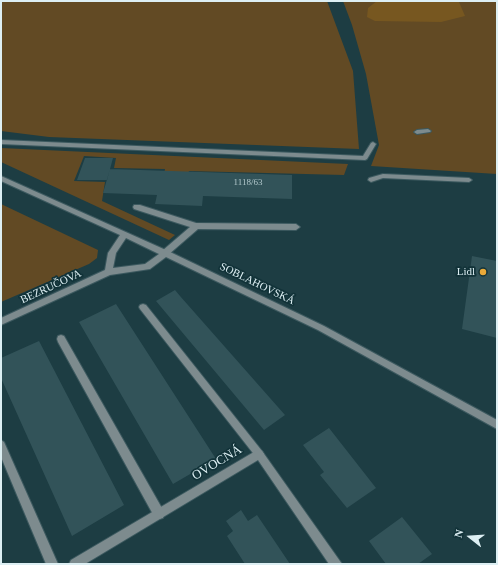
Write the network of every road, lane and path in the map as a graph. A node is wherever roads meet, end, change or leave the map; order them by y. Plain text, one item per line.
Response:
1 (428, 131) dead end
2 (417, 132) dead end
3 (1, 142) edge
4 (373, 144) dead end
5 (1, 178) edge
6 (371, 180) dead end
7 (469, 180) dead end
8 (138, 207) dead end
9 (196, 226) junction
10 (296, 227) dead end
11 (124, 235) junction
12 (165, 253) junction
13 (109, 272) junction
14 (143, 307) dead end
15 (1, 322) edge
16 (61, 339) dead end
17 (497, 425) edge
18 (1, 445) edge
19 (259, 454) junction
20 (159, 514) junction
21 (52, 564) edge
22 (75, 564) edge
23 (336, 564) edge

1 - 2 street
3 - 4 street
5 - 11 street, SOBLAHOVSKÁ
6 - 7 street
8 - 9 street
9 - 10 street
9 - 12 street, BEZRUČOVA
11 - 12 street, SOBLAHOVSKÁ
11 - 13 street
12 - 13 street, BEZRUČOVA
12 - 17 street, SOBLAHOVSKÁ
13 - 15 street, BEZRUČOVA
14 - 19 street
16 - 20 street
18 - 21 street
19 - 20 street, OVOCNÁ
19 - 23 street, OVOCNÁ
20 - 22 street, OVOCNÁ

